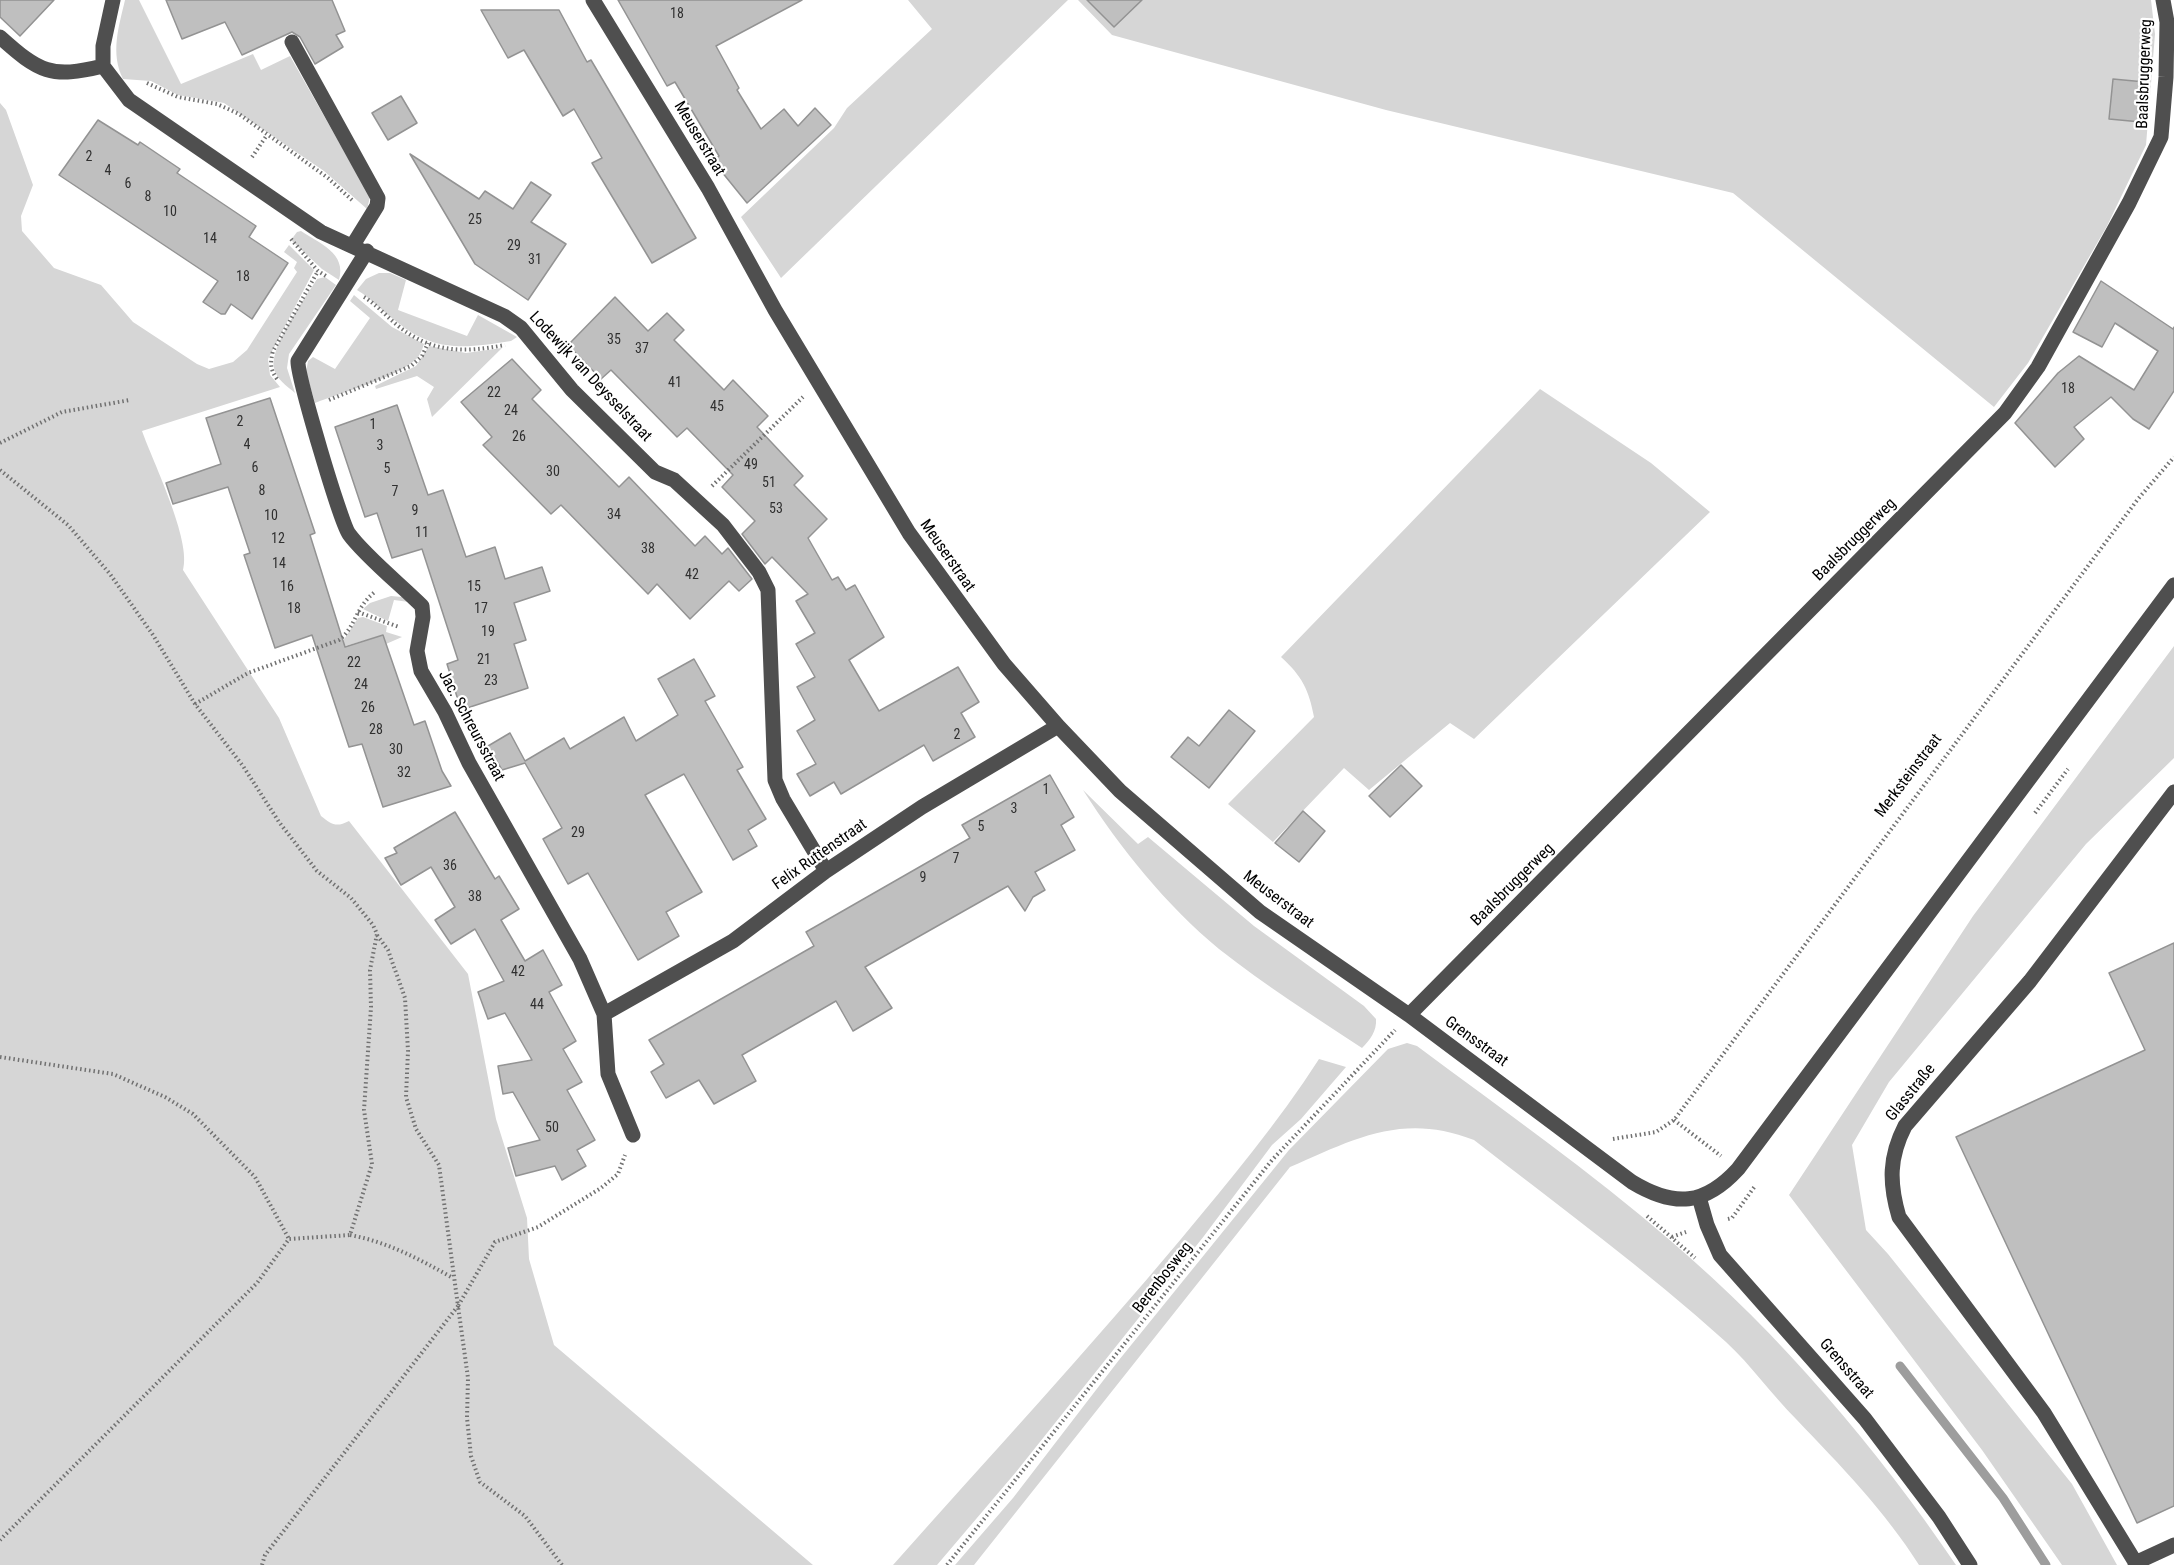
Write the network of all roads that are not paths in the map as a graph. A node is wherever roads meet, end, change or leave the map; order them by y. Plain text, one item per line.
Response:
1 (113, 0) edge
2 (594, 0) edge
3 (2163, 0) edge
4 (0, 37) edge
5 (292, 42) dead end
6 (103, 66) junction
7 (360, 248) junction
8 (2174, 585) edge
9 (1058, 726) junction
10 (2174, 792) edge
11 (826, 871) junction
12 (604, 1014) junction
13 (1409, 1015) junction
14 (633, 1135) road end
15 (1699, 1197) junction
16 (2174, 1545) edge
17 (2136, 1564) edge
18 (1970, 1565) edge

1 - 6 street
2 - 9 street, Meuserstraat
3 - 13 street, Baalsbruggerweg
4 - 6 street
5 - 7 street, Jac. Schreursstraat
6 - 7 street, Lodewijk van Deysselstraat
7 - 11 street, Lodewijk van Deysselstraat
7 - 12 street, Jac. Schreursstraat
8 - 15 street
9 - 11 street, Felix Ruttenstraat
9 - 13 street, Meuserstraat
10 - 17 street, Glasstraße
11 - 12 street, Felix Ruttenstraat
12 - 14 street, Jac. Schreursstraat
13 - 15 street, Grensstraat
15 - 18 street, Grensstraat
16 - 17 street, Glasstraße

